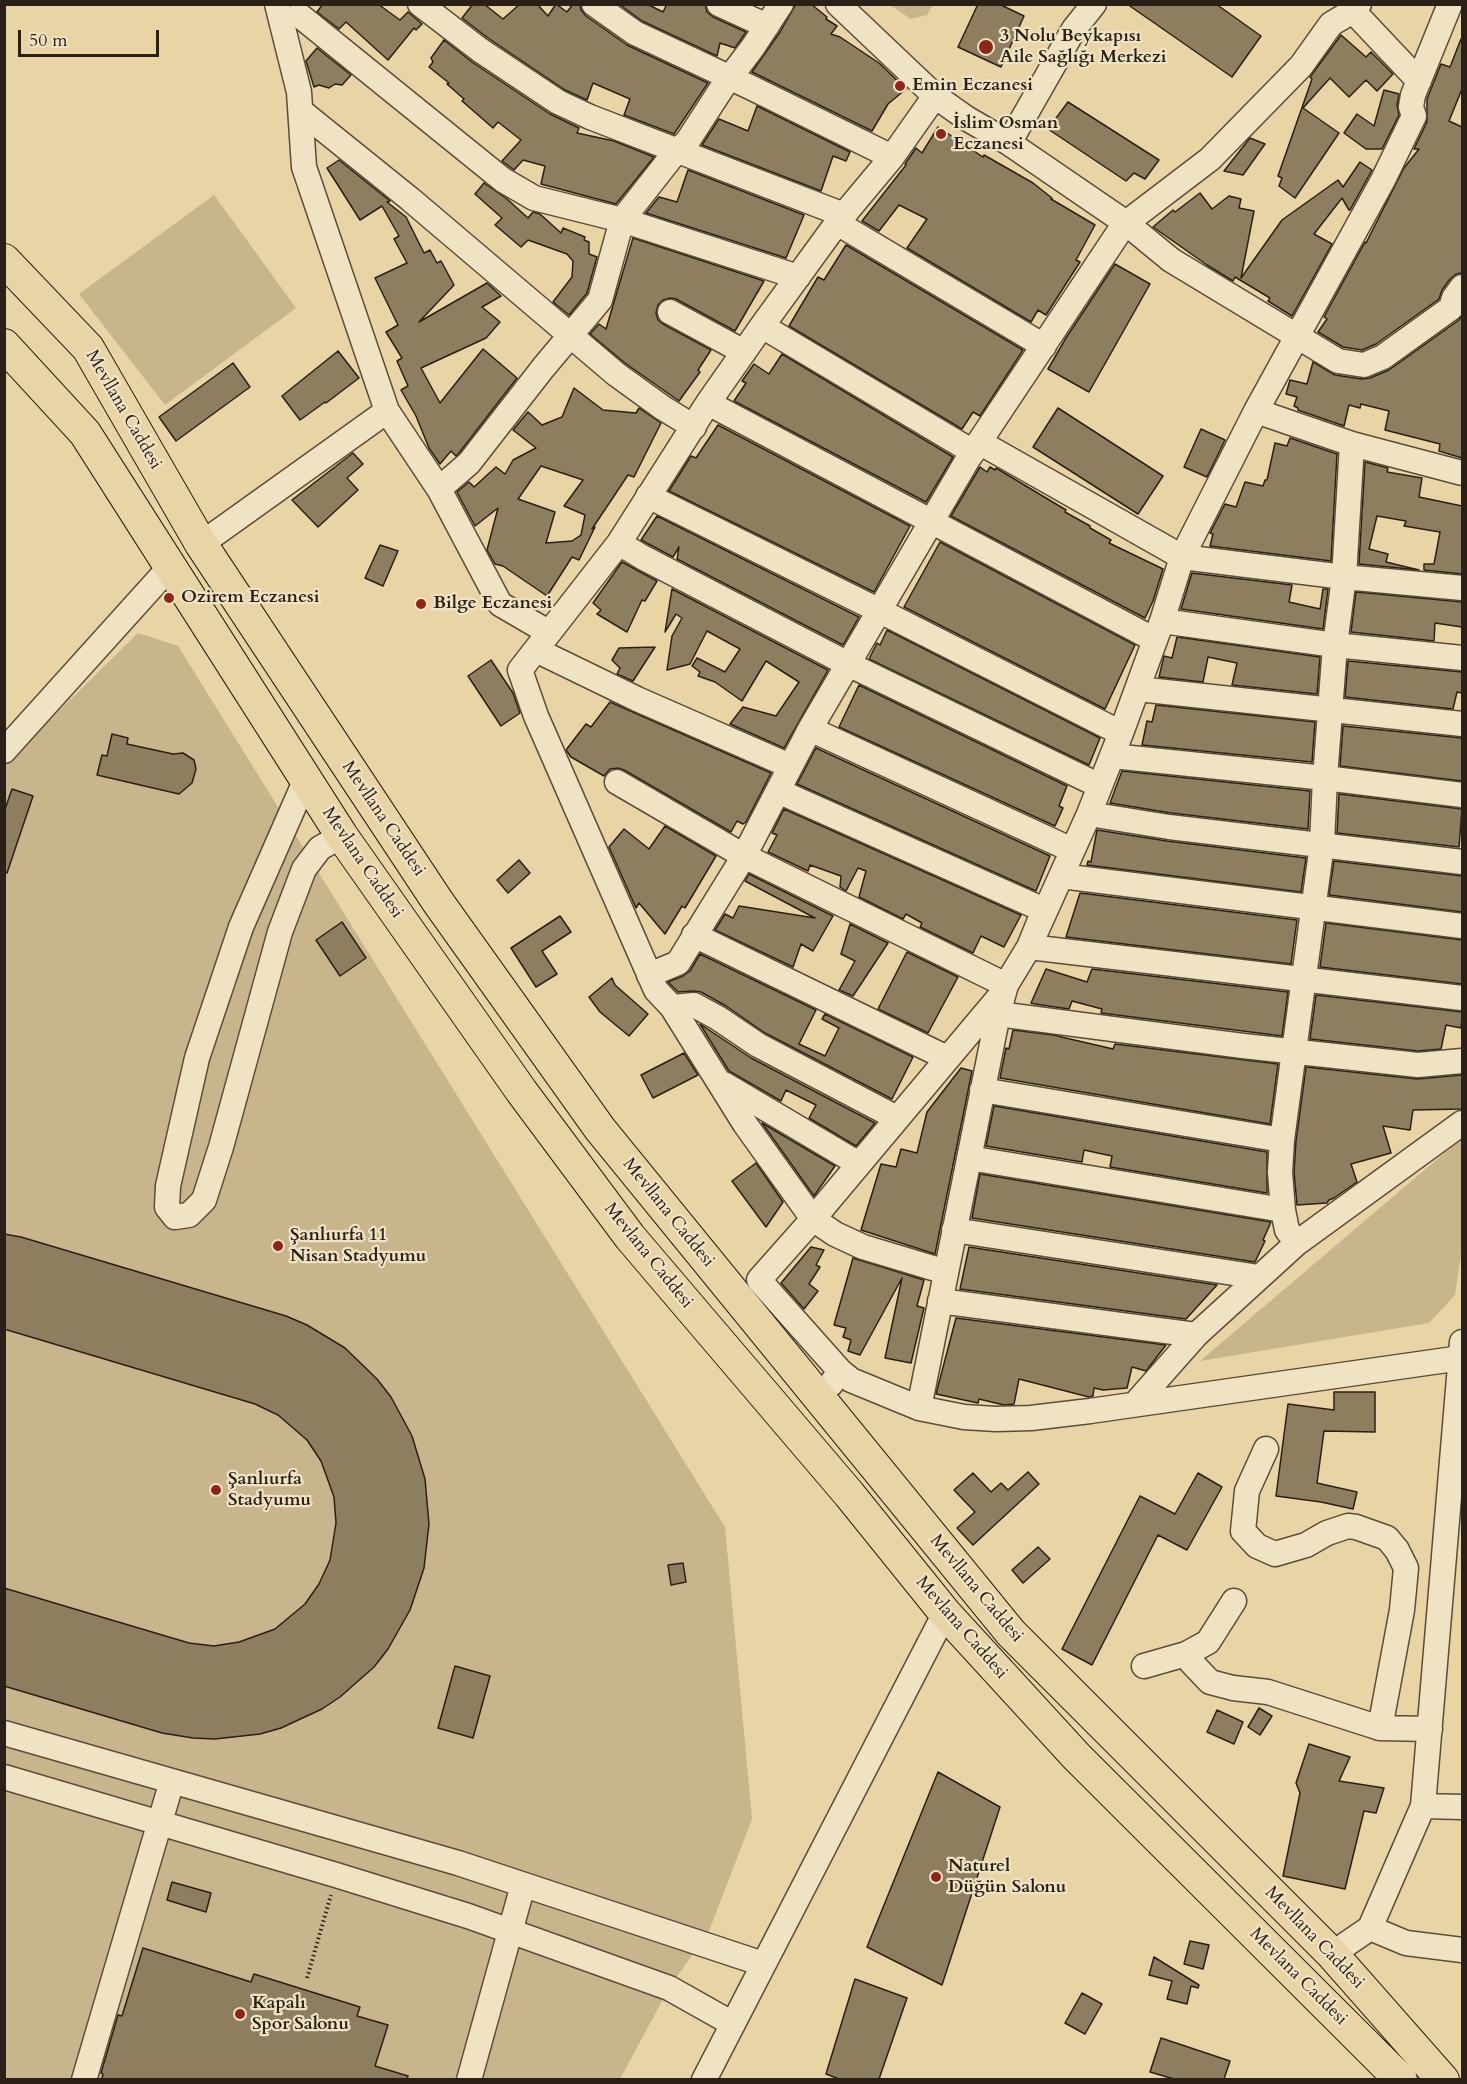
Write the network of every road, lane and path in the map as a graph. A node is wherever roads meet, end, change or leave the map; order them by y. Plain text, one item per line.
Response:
1 (420, 4) edge
2 (594, 4) edge
3 (719, 4) edge
4 (781, 4) edge
5 (838, 4) edge
6 (1094, 4) edge
7 (1450, 4) edge
8 (1356, 8) edge
9 (292, 13) edge
10 (767, 26) junction
11 (729, 78) junction
12 (1419, 81) junction
13 (935, 96) junction
14 (302, 112) junction
15 (1009, 143) junction
16 (677, 150) junction
17 (892, 157) junction
18 (840, 219) junction
19 (622, 220) junction
20 (1126, 223) junction
21 (4, 260) edge
22 (798, 276) junction
23 (1462, 287) edge
24 (669, 312) dead end
25 (762, 326) junction
26 (1298, 335) junction
27 (571, 337) junction
28 (4, 345) edge
29 (1044, 346) junction
30 (744, 352) junction
31 (708, 403) junction
32 (387, 411) junction
33 (1256, 411) junction
34 (694, 428) junction
35 (1352, 444) junction
36 (976, 447) junction
37 (1462, 473) edge
38 (439, 489) junction
39 (648, 496) junction
40 (932, 522) junction
41 (619, 543) junction
42 (201, 544) junction
43 (1182, 557) junction
44 (169, 568) junction
45 (1344, 577) junction
46 (1462, 588) edge
47 (880, 611) junction
48 (1159, 630) junction
49 (542, 641) junction
50 (1335, 645) junction
51 (1462, 658) edge
52 (848, 664) junction
53 (1138, 689) junction
54 (1330, 709) junction
55 (1462, 724) edge
56 (810, 729) junction
57 (1121, 733) junction
58 (4, 751) edge
59 (1112, 756) junction
60 (790, 766) junction
61 (1324, 778) junction
62 (306, 779) junction
63 (617, 782) dead end
64 (1100, 786) junction
65 (778, 791) junction
66 (1462, 795) edge
67 (1089, 814) junction
68 (342, 836) junction
69 (1322, 844) junction
70 (1072, 850) junction
71 (744, 856) junction
72 (1462, 862) edge
73 (1061, 876) junction
74 (1312, 908) junction
75 (1462, 926) edge
76 (694, 935) junction
77 (1029, 947) junction
78 (649, 975) junction
79 (1303, 979) junction
80 (1003, 996) junction
81 (1462, 998) edge
82 (672, 1007) junction
83 (1294, 1052) junction
84 (947, 1058) junction
85 (1462, 1062) edge
86 (720, 1082) junction
87 (982, 1090) junction
88 (897, 1118) junction
89 (1462, 1123) edge
90 (1282, 1140) junction
91 (969, 1158) junction
92 (859, 1164) junction
93 (1283, 1210) junction
94 (813, 1219) junction
95 (954, 1230) junction
96 (1297, 1243) junction
97 (946, 1272) junction
98 (1259, 1277) junction
99 (940, 1301) junction
100 (1196, 1335) junction
101 (1462, 1350) edge
102 (840, 1371) junction
103 (819, 1399) junction
104 (1135, 1404) junction
105 (919, 1408) junction
106 (1266, 1449) dead end
107 (1234, 1601) dead end
108 (945, 1613) junction
109 (1186, 1654) junction
110 (1144, 1666) dead end
111 (1380, 1728) junction
112 (1430, 1729) junction
113 (4, 1732) edge
114 (4, 1777) edge
115 (172, 1781) junction
116 (1423, 1806) junction
117 (1462, 1807) edge
118 (160, 1823) junction
119 (336, 1875) junction
120 (524, 1885) junction
121 (1370, 1928) junction
122 (511, 1931) junction
123 (1462, 1950) edge
124 (1332, 1954) junction
125 (763, 1965) junction
126 (308, 1978) dead end
127 (733, 2024) junction
128 (84, 2079) edge
129 (469, 2079) edge
130 (704, 2079) edge
131 (1401, 2079) edge
132 (1443, 2079) edge

1 - 16 street
2 - 11 street
3 - 10 street
4 - 10 street
5 - 13 street
6 - 15 street
7 - 12 street
8 - 12 street
8 - 20 street
9 - 14 street
9 - 19 street
10 - 11 street
11 - 16 street
11 - 17 street
12 - 26 street
13 - 15 street
13 - 17 street
14 - 27 street
14 - 32 street
15 - 20 street
16 - 18 street
16 - 19 street
17 - 18 street
18 - 22 street
18 - 29 street
19 - 22 street
19 - 27 street
20 - 26 street
20 - 29 street
21 - 42 main road, Mevllana Caddesi
22 - 25 street
23 - 26 street
24 - 30 street
25 - 30 street
25 - 36 street
26 - 33 street
27 - 34 street
27 - 38 street
28 - 44 main road, Mevlana Caddesi
29 - 36 street
30 - 31 street
31 - 34 street
31 - 40 street
32 - 38 street
32 - 42 street
33 - 35 street
33 - 43 street
34 - 39 street
35 - 37 street
35 - 45 street
36 - 40 street
36 - 43 street
38 - 49 street
39 - 41 street
39 - 47 street
40 - 47 street
40 - 48 street
41 - 49 street
41 - 52 street
42 - 103 main road, Mevllana Caddesi
43 - 45 street
43 - 48 street
44 - 58 street
44 - 62 main road, Mevlana Caddesi
45 - 46 street
45 - 50 street
47 - 52 street
47 - 57 street
48 - 50 street
48 - 53 street
49 - 60 street
49 - 78 street
50 - 51 street
50 - 54 street
52 - 56 street
52 - 64 street
53 - 54 street
53 - 57 street
54 - 55 street
54 - 61 street
56 - 60 street
56 - 70 street
57 - 59 street
59 - 61 street
59 - 64 street
60 - 65 street
61 - 66 street
61 - 69 street
62 - 68 main road, Mevlana Caddesi
62 - 68 street
63 - 71 street
64 - 67 street
65 - 71 street
65 - 77 street
67 - 69 street
67 - 70 street
68 - 108 main road, Mevlana Caddesi
69 - 72 street
69 - 74 street
70 - 73 street
71 - 76 street
71 - 80 street
73 - 74 street
73 - 77 street
74 - 75 street
74 - 79 street
76 - 78 street
76 - 84 street
77 - 79 street
77 - 80 street
78 - 82 street
79 - 81 street
79 - 83 street
80 - 83 street
80 - 84 street
80 - 87 street
82 - 86 street
82 - 88 street
83 - 85 street
83 - 90 street
84 - 88 street
86 - 92 street
86 - 94 street
87 - 90 street
87 - 91 street
88 - 92 street
89 - 96 street
90 - 93 street
91 - 93 street
91 - 95 street
92 - 94 street
93 - 96 street
94 - 97 street
94 - 102 street
95 - 97 street
95 - 98 street
96 - 98 street
97 - 99 street
98 - 100 street
99 - 100 street
99 - 105 street
100 - 104 street
101 - 104 street
101 - 112 street
102 - 103 street
102 - 105 street
103 - 124 main road, Mevllana Caddesi
104 - 105 street
106 - 111 street
107 - 109 street
108 - 125 street
108 - 131 main road, Mevlana Caddesi
109 - 110 street
109 - 111 street
111 - 112 street
112 - 116 street
113 - 115 street
114 - 118 street
115 - 118 street
115 - 120 street
116 - 117 street
116 - 121 street
118 - 119 street
118 - 128 street
119 - 122 street
119 - 126 path
120 - 122 street
120 - 125 street
121 - 123 street
121 - 124 street
122 - 127 street
122 - 129 street
124 - 132 main road, Mevllana Caddesi
125 - 127 street
127 - 130 street

